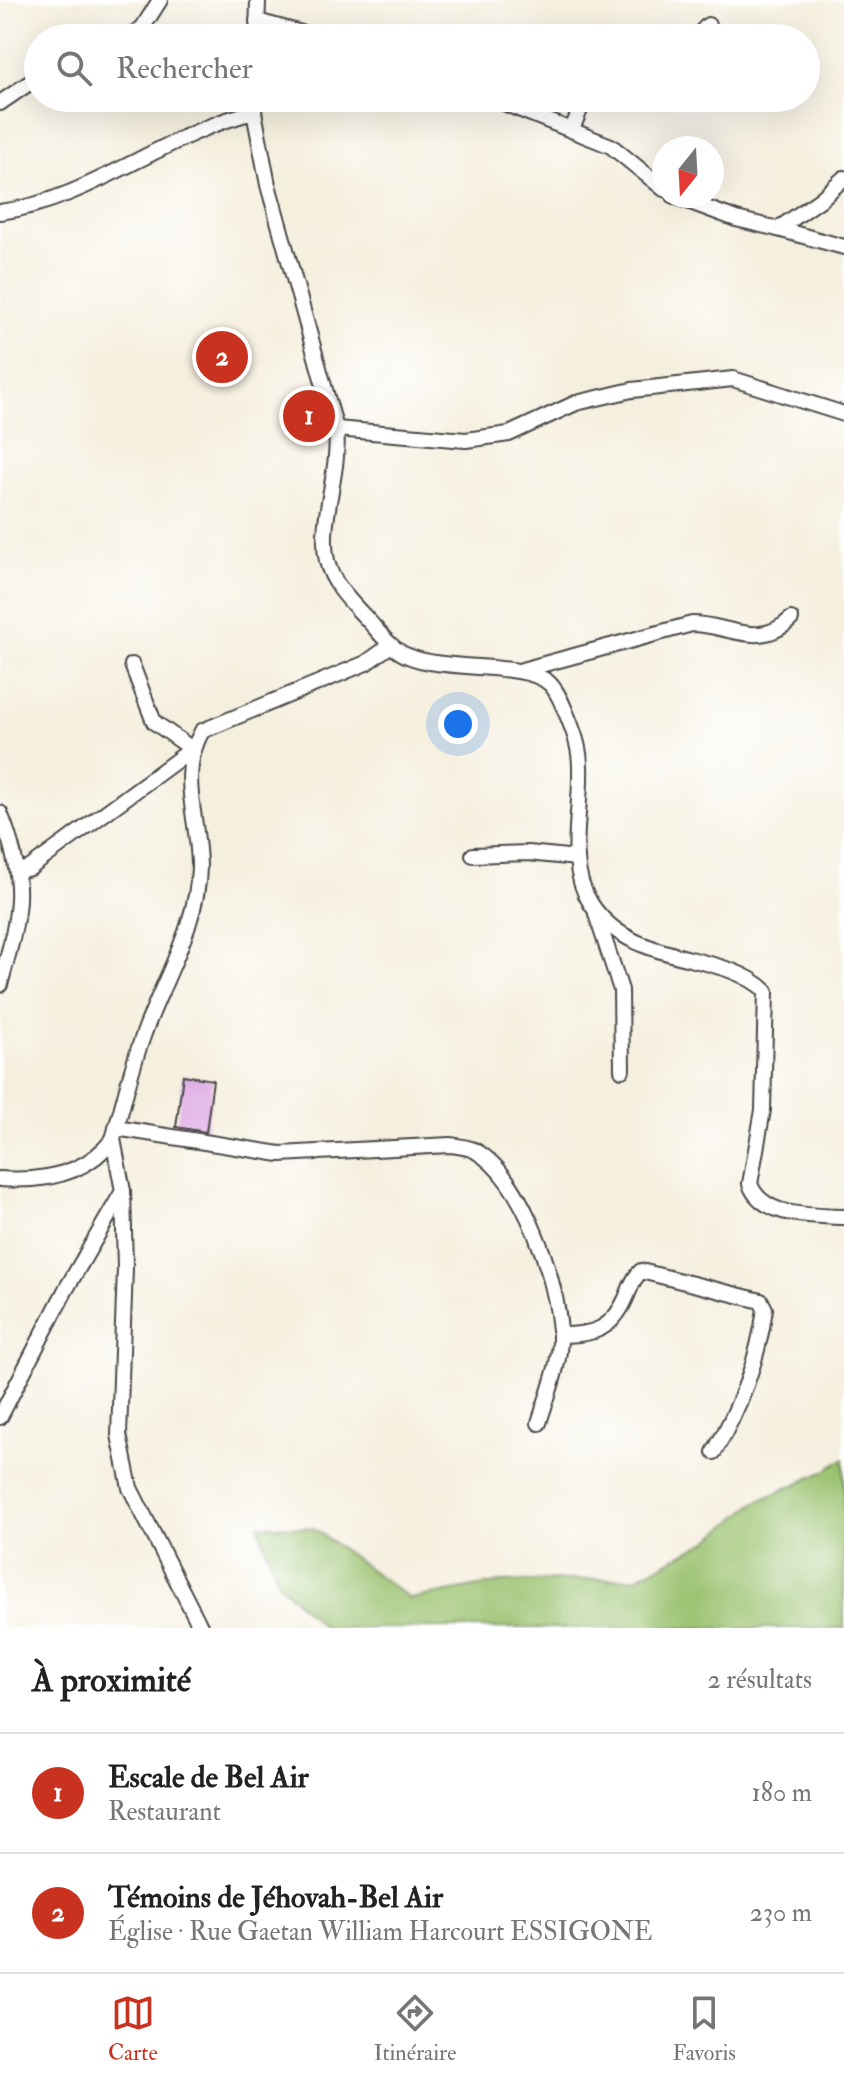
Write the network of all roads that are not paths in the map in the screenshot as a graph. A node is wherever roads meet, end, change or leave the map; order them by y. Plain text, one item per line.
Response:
1 (160, 0) edge
2 (258, 0) edge
3 (257, 21) joint
4 (145, 24) edge
5 (268, 24) edge
6 (24, 87) edge
7 (0, 103) edge
8 (239, 112) edge
9 (256, 112) edge
10 (528, 112) edge
11 (579, 112) edge
12 (572, 129) junction
13 (844, 178) edge
14 (652, 179) edge
15 (706, 208) edge
16 (0, 212) edge
17 (778, 229) junction
18 (844, 247) edge
19 (844, 414) edge
20 (336, 429) junction
21 (791, 619) dead end
22 (391, 645) junction
23 (132, 665) dead end
24 (522, 670) junction
25 (192, 749) junction
26 (1, 819) edge
27 (473, 855) dead end
28 (577, 858) junction
29 (18, 871) junction
30 (595, 909) junction
31 (0, 985) edge
32 (622, 1070) dead end
33 (114, 1134) junction
34 (0, 1179) edge
35 (123, 1191) junction
36 (844, 1217) edge
37 (560, 1335) junction
38 (7, 1388) edge
39 (0, 1417) edge
40 (539, 1423) dead end
41 (714, 1452) dead end
42 (201, 1628) edge

1 - 4 street
2 - 3 street
3 - 5 street
6 - 7 street
8 - 16 street
9 - 20 street
10 - 12 street
11 - 12 street
12 - 14 street
13 - 17 street
15 - 17 street
17 - 18 street
19 - 20 street
20 - 22 street
21 - 24 street
22 - 24 street
22 - 25 street
23 - 25 street
24 - 28 street
25 - 29 street
25 - 33 street
26 - 29 street
27 - 28 street
28 - 30 street
29 - 31 street
30 - 32 street
30 - 36 street
33 - 34 street
33 - 35 street
33 - 37 street
35 - 38 street
35 - 42 street
37 - 40 street
37 - 41 street
38 - 39 street

